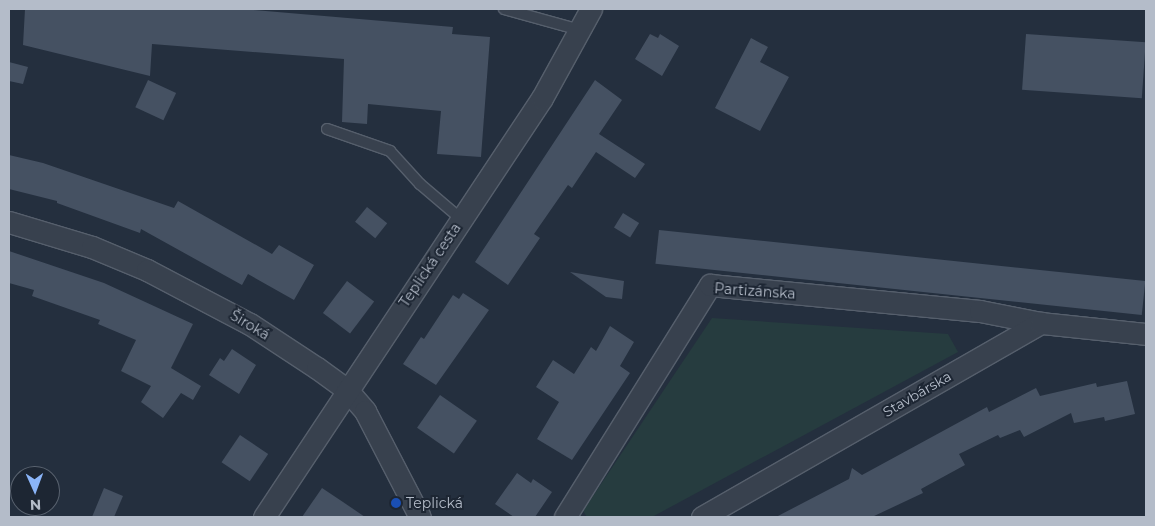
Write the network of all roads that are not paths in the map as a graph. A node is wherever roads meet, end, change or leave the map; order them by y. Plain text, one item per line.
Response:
1 (504, 9) edge
2 (590, 9) edge
3 (580, 30) junction
4 (327, 129) dead end
5 (461, 219) junction
6 (9, 222) edge
7 (1041, 323) junction
8 (1146, 334) edge
9 (347, 390) junction
10 (264, 517) edge
11 (420, 517) edge
12 (565, 517) edge
13 (702, 517) edge

1 - 3 lane
2 - 3 street, Teplická cesta
3 - 5 street, Teplická cesta
4 - 5 lane
5 - 9 street, Teplická cesta
6 - 9 street, Široká
7 - 8 street
7 - 12 street, Partizánska
7 - 13 street, Stavbárska
9 - 10 street, Teplická cesta
9 - 11 street, Široká

